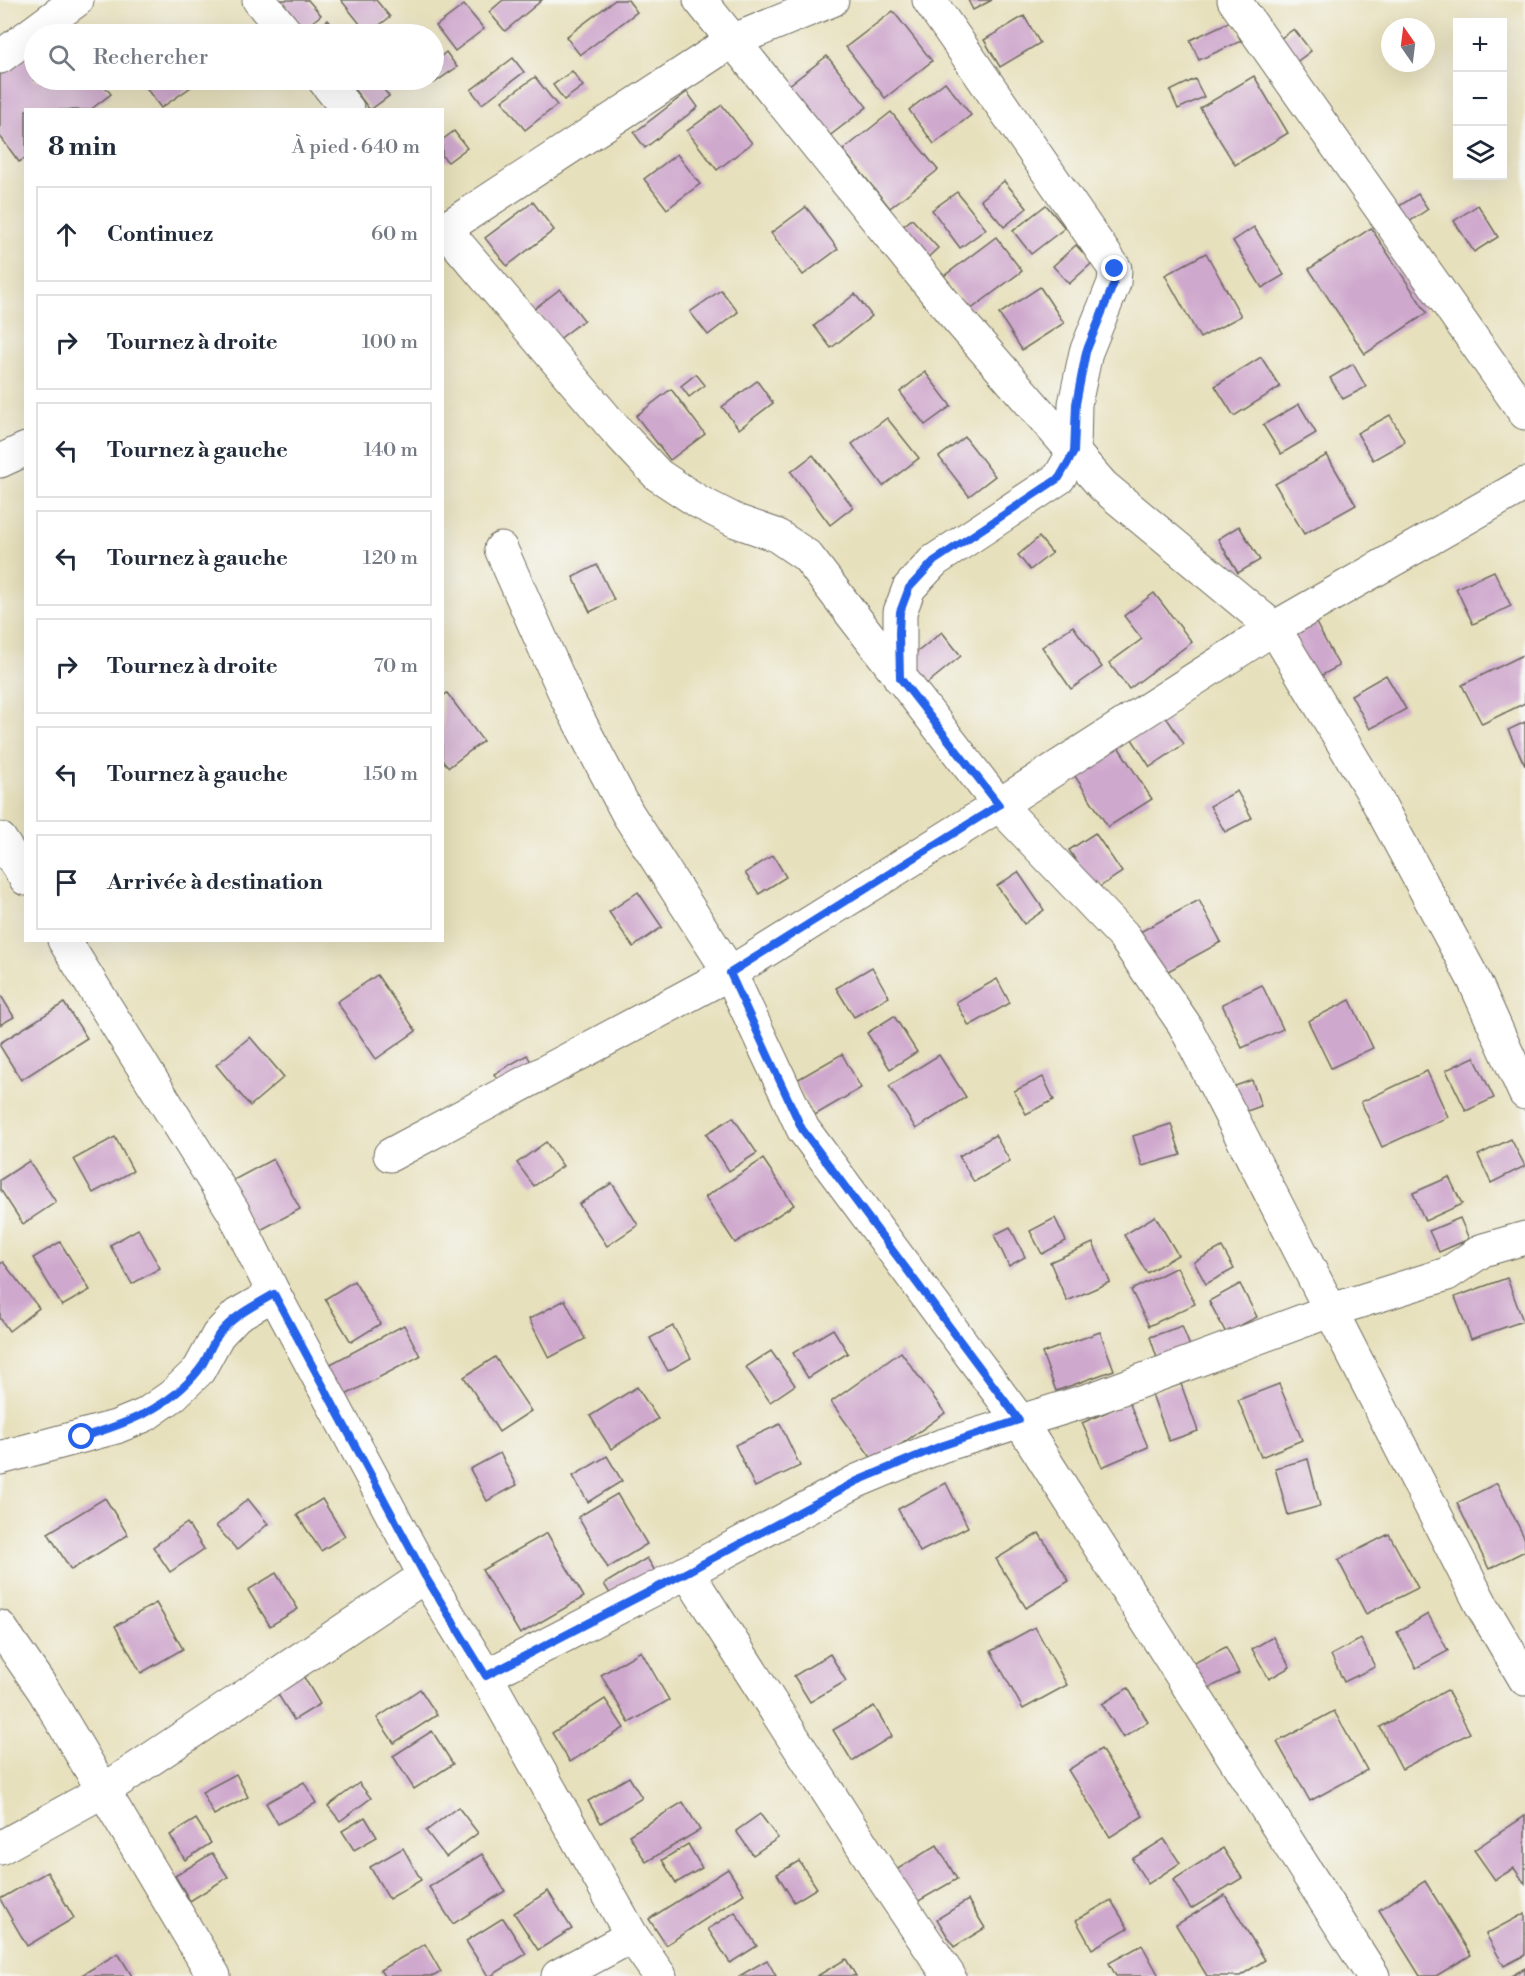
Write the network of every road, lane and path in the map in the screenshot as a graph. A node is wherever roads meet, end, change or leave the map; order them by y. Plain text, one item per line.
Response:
1 (77, 0) edge
2 (259, 0) edge
3 (700, 0) edge
4 (832, 0) edge
5 (929, 0) edge
6 (1234, 0) edge
7 (45, 24) edge
8 (279, 24) edge
9 (24, 39) edge
10 (732, 41) junction
11 (0, 57) edge
12 (332, 90) edge
13 (346, 108) edge
14 (444, 228) edge
15 (444, 230) edge
16 (1525, 412) edge
17 (24, 450) edge
18 (1074, 452) junction
19 (0, 461) edge
20 (1525, 484) edge
21 (501, 549) dead end
22 (1274, 628) junction
23 (900, 678) junction
24 (999, 805) junction
25 (0, 839) edge
26 (24, 876) edge
27 (65, 942) edge
28 (730, 973) junction
29 (1525, 1093) edge
30 (390, 1155) dead end
31 (1525, 1238) edge
32 (274, 1294) junction
33 (1332, 1310) junction
34 (1019, 1420) junction
35 (0, 1458) edge
36 (687, 1572) junction
37 (425, 1576) junction
38 (0, 1627) edge
39 (486, 1676) junction
40 (1525, 1679) edge
41 (103, 1791) junction
42 (0, 1848) edge
43 (632, 1936) junction
44 (214, 1976) edge
45 (558, 1976) edge
46 (660, 1976) edge
47 (949, 1976) edge
48 (1372, 1976) edge

1 - 7 street
2 - 8 street
3 - 10 street
4 - 10 street
5 - 18 street
6 - 16 street
9 - 11 street
10 - 14 street
10 - 18 street
12 - 13 street
15 - 23 street
17 - 19 street
18 - 22 street
18 - 23 street
20 - 22 street
21 - 28 street
22 - 24 street
22 - 29 street
23 - 24 street
24 - 28 street
24 - 33 street
25 - 26 street
27 - 32 street
28 - 30 street
28 - 34 street
31 - 33 street
32 - 35 street
32 - 37 street
33 - 34 street
33 - 40 street
34 - 36 street
34 - 48 street
36 - 39 street
36 - 47 street
37 - 39 street
37 - 41 street
38 - 41 street
39 - 43 street
41 - 42 street
41 - 44 street
43 - 45 street
43 - 46 street

